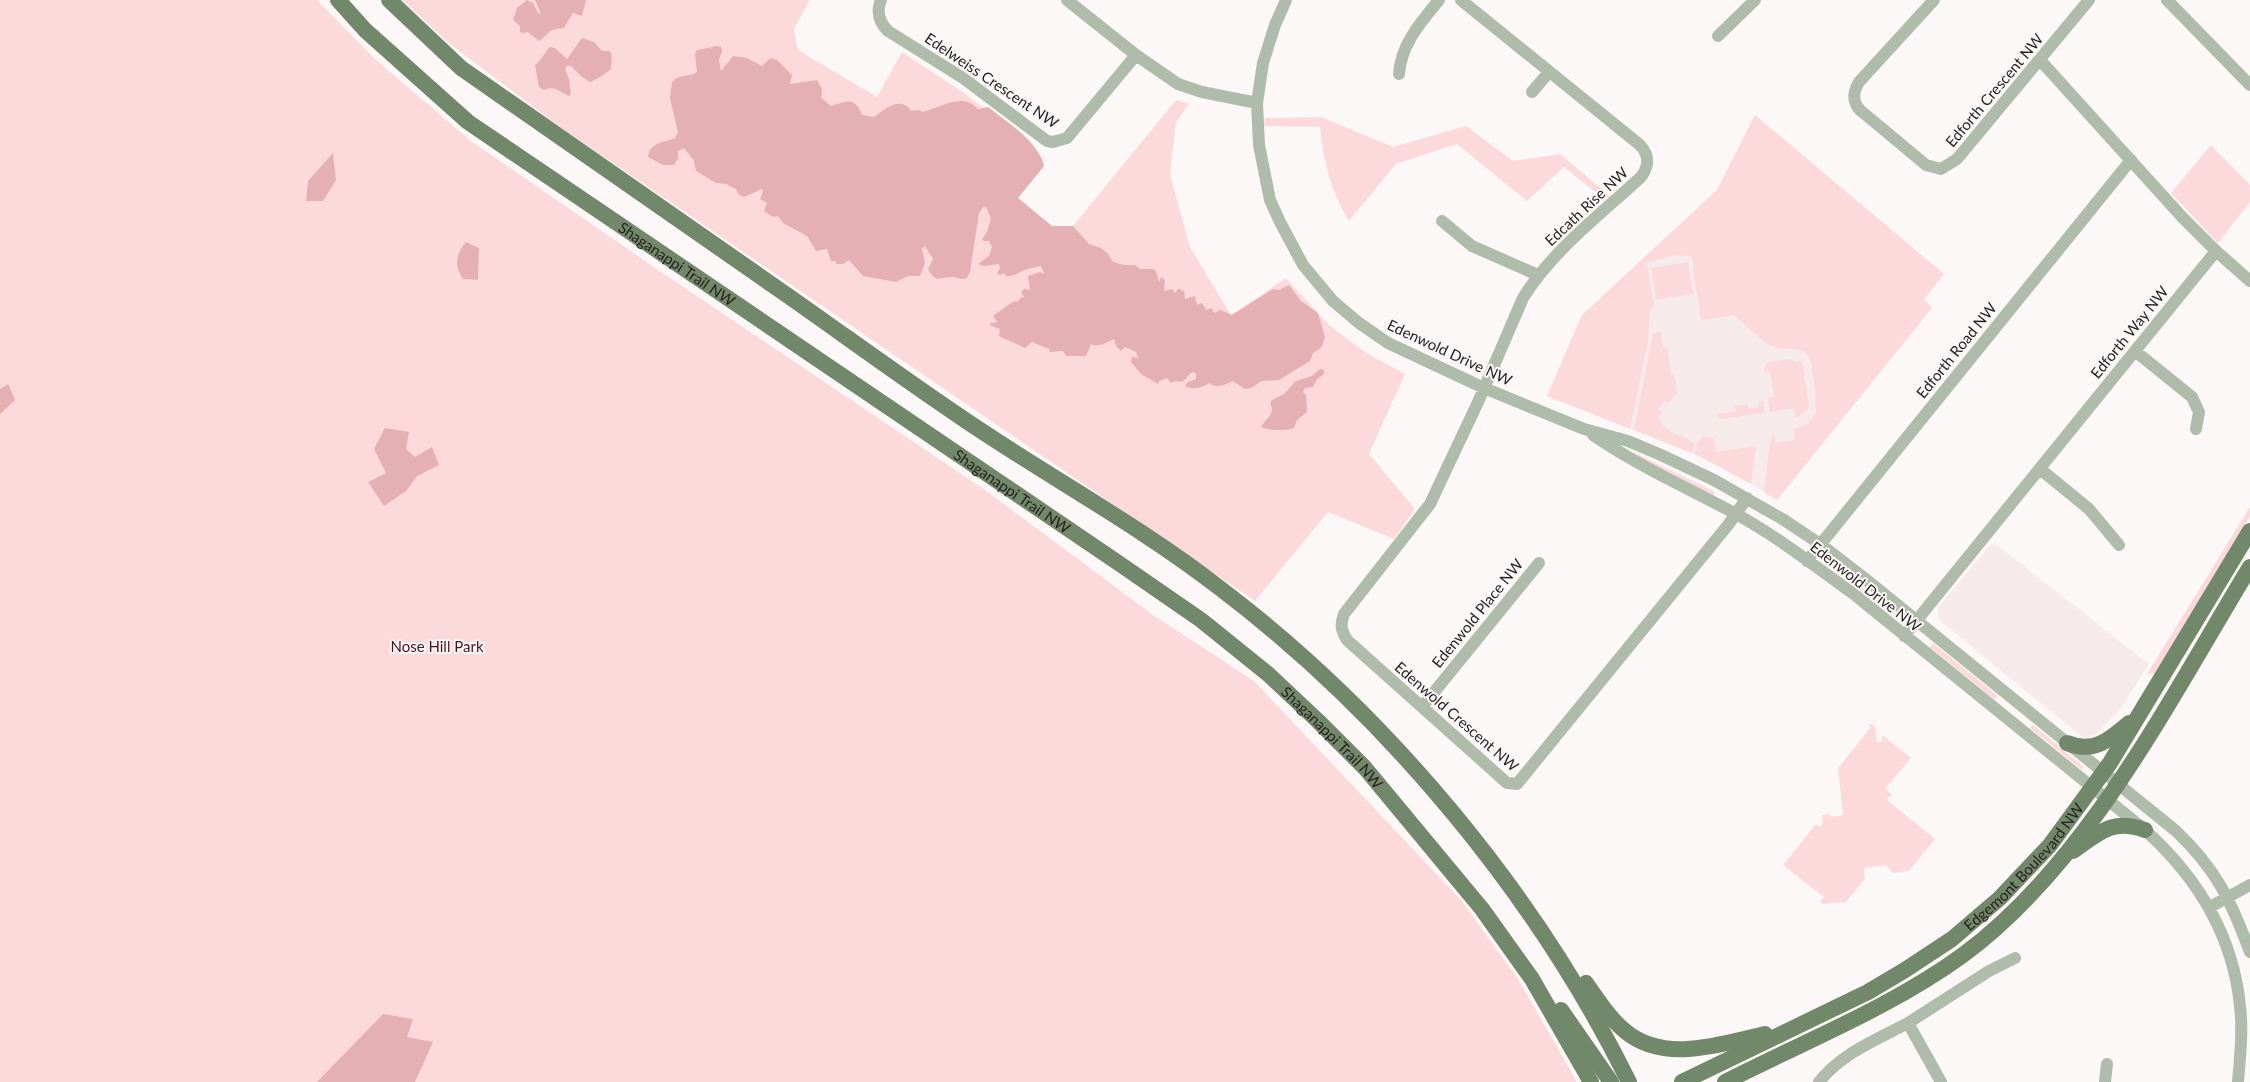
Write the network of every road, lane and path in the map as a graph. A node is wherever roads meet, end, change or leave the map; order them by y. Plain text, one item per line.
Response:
1 (338, 0) edge
2 (389, 0) edge
3 (882, 0) edge
4 (1067, 0) edge
5 (1286, 0) edge
6 (1439, 0) edge
7 (1461, 0) edge
8 (1755, 0) edge
9 (1934, 0) edge
10 (2088, 0) edge
11 (2167, 0) edge
12 (1718, 36) dead end
13 (1136, 55) junction
14 (2040, 60) junction
15 (1549, 72) junction
16 (1399, 74) dead end
17 (2250, 85) edge
18 (1532, 92) dead end
19 (1257, 103) junction
20 (2131, 160) junction
21 (1442, 221) dead end
22 (2216, 251) junction
23 (1538, 275) junction
24 (2250, 281) edge
25 (2135, 351) junction
26 (1484, 388) junction
27 (2196, 429) dead end
28 (1584, 430) junction
29 (2040, 469) junction
30 (1746, 498) junction
31 (1736, 514) junction
32 (2250, 531) edge
33 (1820, 544) junction
34 (2119, 545) dead end
35 (1807, 560) junction
36 (1539, 563) dead end
37 (2250, 566) edge
38 (1917, 621) junction
39 (1904, 636) junction
40 (1422, 707) junction
41 (2139, 715) junction
42 (2067, 743) junction
43 (2103, 773) junction
44 (2117, 784) junction
45 (2092, 788) junction
46 (2106, 799) junction
47 (2145, 830) junction
48 (2061, 859) junction
49 (2250, 886) edge
50 (2228, 897) junction
51 (2210, 907) junction
52 (1533, 920) junction
53 (2250, 952) edge
54 (2015, 958) dead end
55 (1532, 979) junction
56 (1908, 1023) junction
57 (1792, 1028) junction
58 (1777, 1056) junction
59 (2107, 1064) dead end
60 (1591, 1082) edge
61 (1611, 1082) edge
62 (1630, 1082) edge
63 (1682, 1082) edge
64 (1726, 1082) edge
65 (1742, 1082) edge
66 (1819, 1082) edge
67 (1941, 1082) edge
68 (2105, 1082) edge
69 (2238, 1082) edge

1 - 55 main road, Shaganappi Trail NW
2 - 52 main road
3 - 13 street, Edelweiss Crescent NW
4 - 13 street
5 - 19 street, Edenwold Drive NW
6 - 16 street
7 - 15 street, Edcath Rise NW
8 - 12 street
9 - 14 street, Edforth Crescent NW
10 - 14 street, Edforth Crescent NW
11 - 17 street
13 - 19 street
14 - 20 street
15 - 18 street
15 - 23 street, Edcath Rise NW
19 - 26 street, Edenwold Drive NW
20 - 22 street
20 - 33 street, Edforth Road NW
21 - 23 street
22 - 24 street
22 - 25 street, Edforth Way NW
23 - 26 street, Edcath Rise NW
25 - 27 street
25 - 29 street, Edforth Way NW
26 - 28 street, Edenwold Drive NW
26 - 40 street, Edenwold Crescent NW
28 - 30 street, Edenwold Drive NW
28 - 31 street, Edenwold Drive NW
29 - 34 street
29 - 38 street, Edforth Way NW
30 - 31 street, Edenwold Crescent NW
30 - 33 street, Edenwold Drive NW
31 - 35 street, Edenwold Drive NW
31 - 40 street, Edenwold Crescent NW
32 - 41 main road, Edgemont Boulevard NW
33 - 35 street, Edforth Road NW
33 - 38 street, Edenwold Drive NW
35 - 39 street, Edenwold Drive NW
36 - 40 street, Edenwold Place NW
37 - 44 main road, Edgemont Boulevard NW
38 - 39 street, Edforth Way NW
38 - 42 street, Edenwold Drive NW
39 - 45 street, Edenwold Drive NW
41 - 42 main road
41 - 43 main road, Edgemont Boulevard NW
42 - 43 street, Edenwold Drive NW
43 - 44 street, Edenwold Drive NW
43 - 45 main road, Edgemont Boulevard NW
44 - 46 main road, Edgemont Boulevard NW
44 - 50 street, Edenwold Drive NW
45 - 46 street, Edenwold Drive NW
45 - 57 main road, Edgemont Boulevard NW
46 - 47 street, Edenwold Drive NW
46 - 48 main road, Edgemont Boulevard NW
47 - 48 main road
47 - 51 street, Edenwold Drive NW
48 - 58 main road, Edgemont Boulevard NW
49 - 50 street
50 - 51 street
50 - 53 street, Edenwold Drive NW
51 - 69 street, Edenwold Drive NW
52 - 57 main road
52 - 62 main road
54 - 56 street
55 - 60 main road, Shaganappi Trail NW
55 - 61 main road
56 - 66 street
56 - 67 street
57 - 63 main road, Edgemont Boulevard NW
58 - 64 main road, Edgemont Boulevard NW
58 - 65 main road
59 - 68 street

